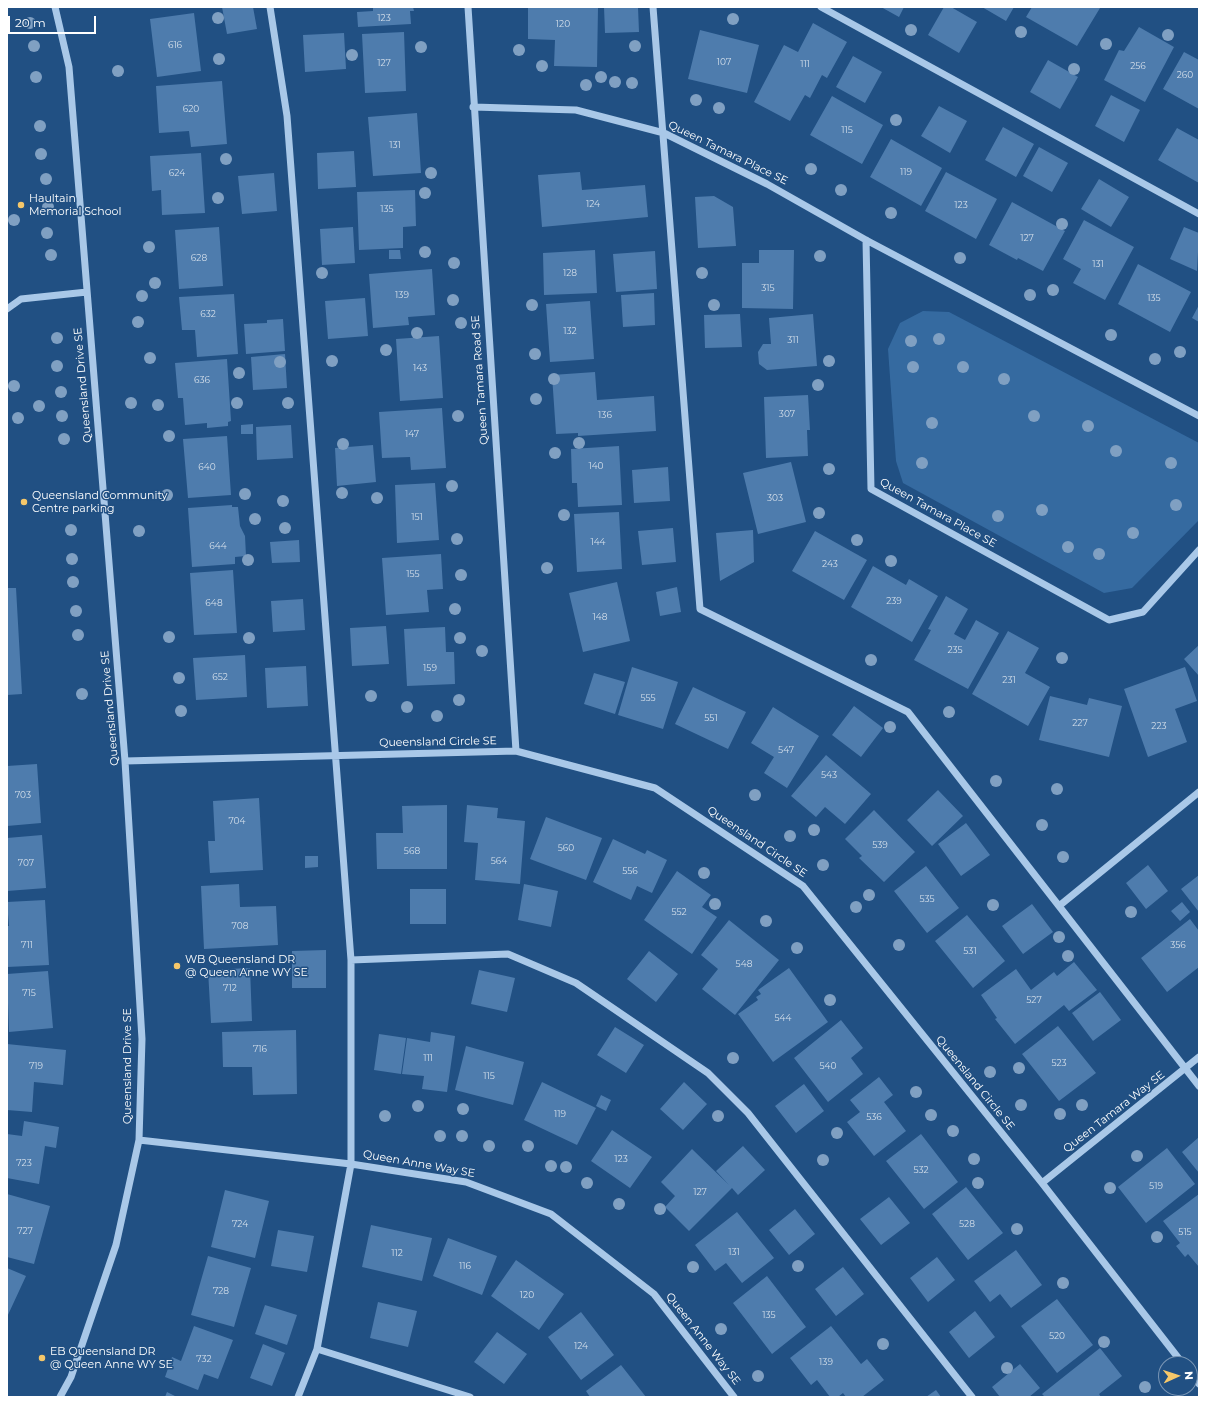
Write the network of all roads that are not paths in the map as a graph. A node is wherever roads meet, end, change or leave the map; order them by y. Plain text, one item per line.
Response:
1 (55, 7) edge
2 (270, 7) edge
3 (468, 7) edge
4 (653, 7) edge
5 (821, 7) edge
6 (474, 107) junction
7 (664, 133) junction
8 (1199, 214) edge
9 (866, 240) junction
10 (87, 292) junction
11 (7, 309) edge
12 (1199, 416) edge
13 (1199, 550) edge
14 (516, 751) junction
15 (334, 755) junction
16 (125, 761) junction
17 (1199, 792) edge
18 (1059, 906) junction
19 (350, 960) junction
20 (1199, 1057) edge
21 (1186, 1070) junction
22 (1199, 1086) edge
23 (139, 1140) junction
24 (351, 1164) junction
25 (1042, 1183) junction
26 (317, 1349) junction
27 (1177, 1356) edge
28 (60, 1397) edge
29 (298, 1397) edge
30 (470, 1397) edge
31 (734, 1397) edge
32 (972, 1397) edge

1 - 10 street, Queensland Drive SE
2 - 15 street
3 - 6 street, Queen Tamara Road SE
4 - 7 street
5 - 8 street
6 - 7 street, Queen Tamara Place SE
6 - 14 street, Queen Tamara Road SE
7 - 9 street, Queen Tamara Place SE
7 - 18 street
9 - 12 street, Queen Tamara Place SE
9 - 13 street, Queen Tamara Place SE
10 - 11 street
10 - 16 street, Queensland Drive SE
14 - 15 street, Queensland Circle SE
14 - 25 street, Queensland Circle SE
15 - 16 street, Queensland Circle SE
15 - 19 street
16 - 23 street, Queensland Drive SE
17 - 18 street
18 - 21 street
19 - 24 street
19 - 32 street
20 - 21 street, Queen Tamara Way SE
21 - 22 street
21 - 25 street, Queen Tamara Way SE
23 - 24 street, Queen Anne Way SE
23 - 28 street, Queensland Drive SE
24 - 26 street
24 - 31 street, Queen Anne Way SE
25 - 27 street, Queensland Circle SE
26 - 29 street
26 - 30 street

